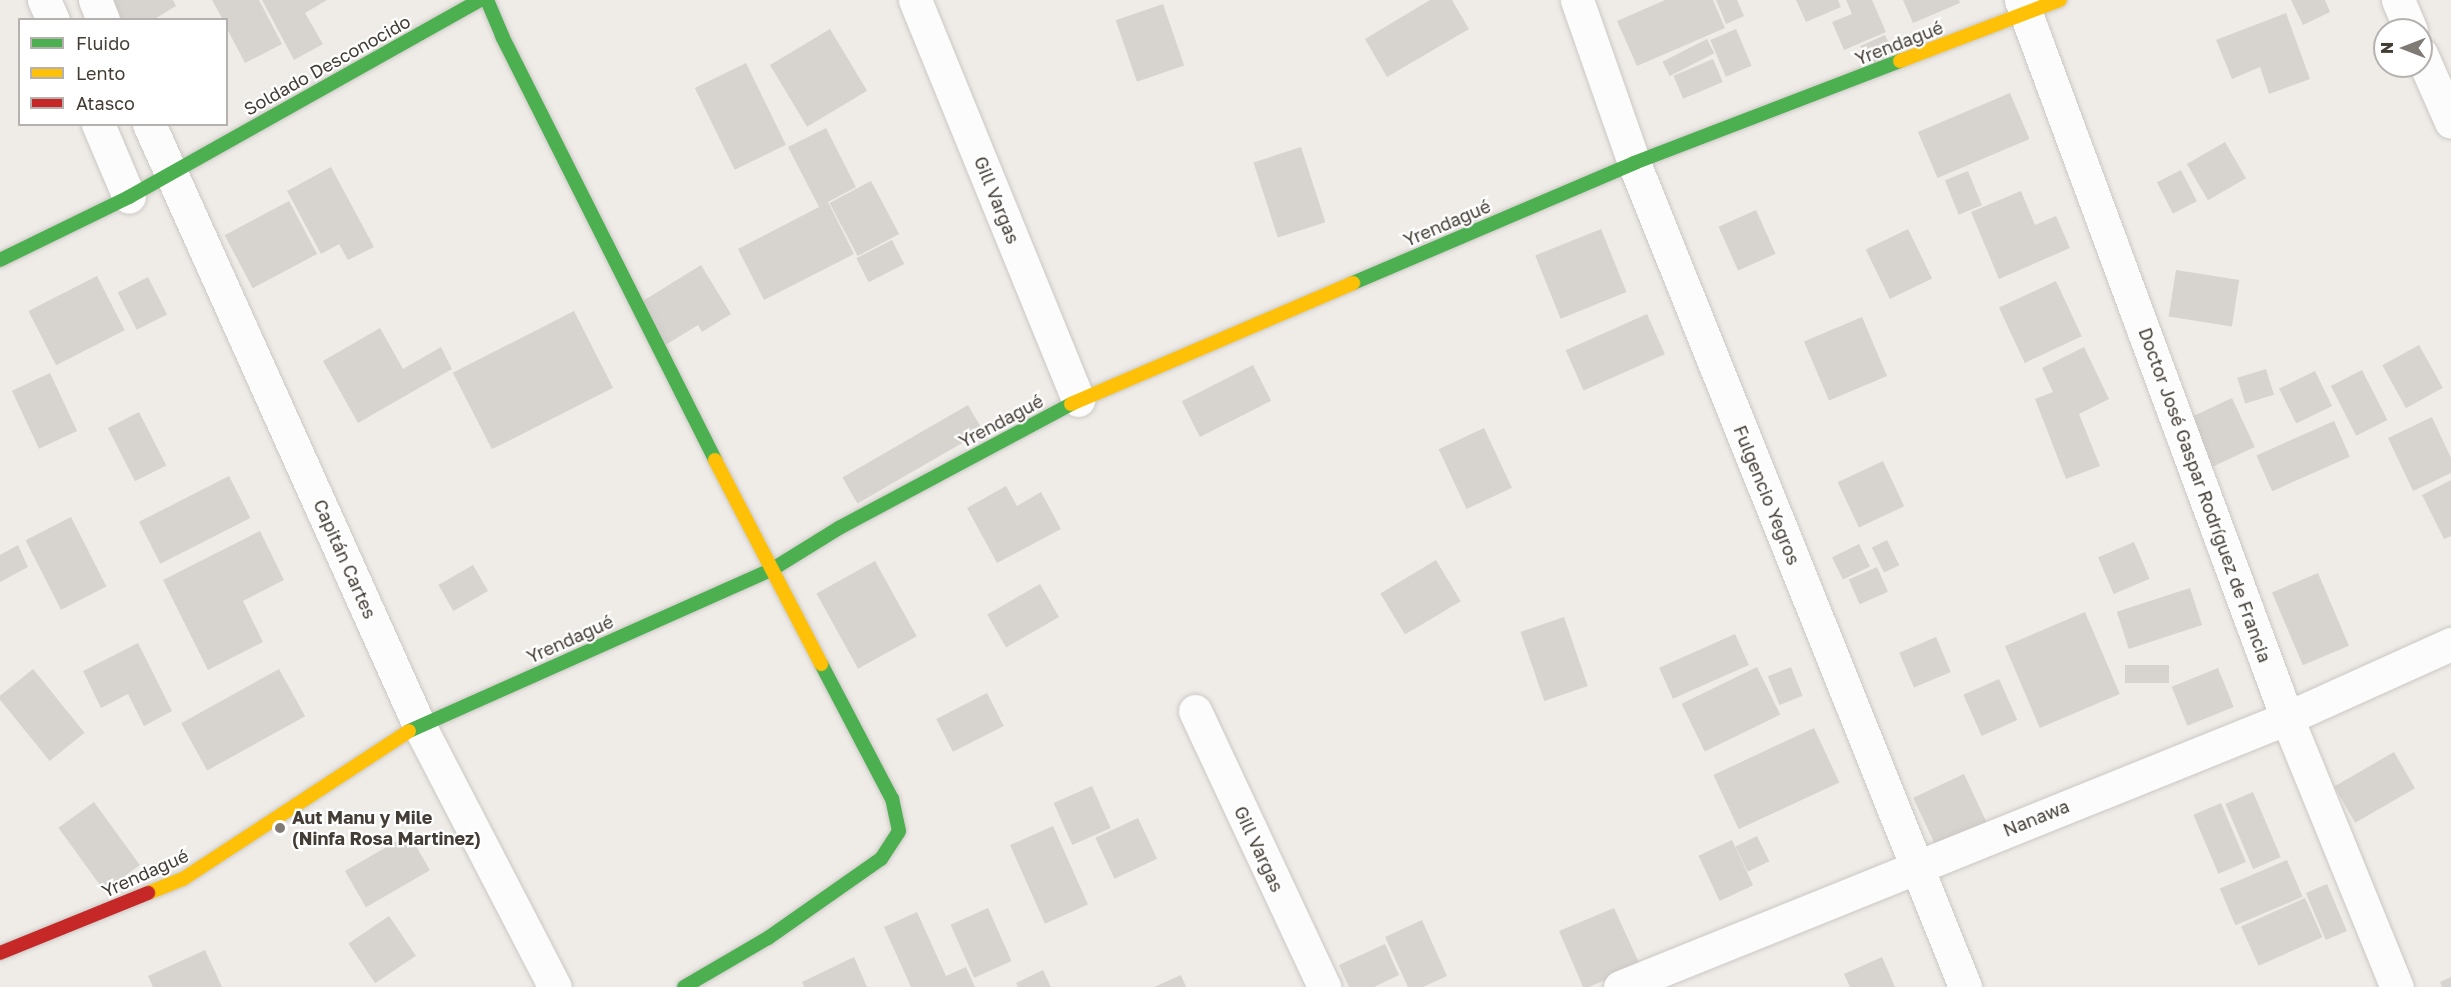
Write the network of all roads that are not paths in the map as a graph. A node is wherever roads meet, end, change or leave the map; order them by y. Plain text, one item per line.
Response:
1 (44, 0) edge
2 (95, 0) edge
3 (480, 0) edge
4 (487, 0) edge
5 (915, 0) edge
6 (1577, 0) edge
7 (2060, 0) edge
8 (2398, 0) edge
9 (2024, 7) edge
10 (52, 18) edge
11 (102, 18) edge
12 (2406, 18) edge
13 (2432, 78) edge
14 (2451, 122) edge
15 (99, 126) edge
16 (150, 126) edge
17 (1634, 163) junction
18 (170, 172) junction
19 (129, 197) junction
20 (0, 260) edge
21 (1078, 400) junction
22 (771, 570) junction
23 (2451, 644) edge
24 (1194, 711) dead end
25 (2287, 718) junction
26 (420, 725) junction
27 (1915, 866) junction
28 (0, 953) edge
29 (555, 987) edge
30 (684, 987) edge
31 (1324, 987) edge
32 (1620, 987) edge
33 (1965, 987) edge
34 (2397, 987) edge

1 - 10 street
2 - 11 street
3 - 18 street, Soldado Desconocido
4 - 22 street
5 - 21 street, Gill Vargas
6 - 17 street, Fulgencio Yegros
7 - 9 street, Yrendagué
8 - 12 street
9 - 17 street, Yrendagué
9 - 25 street, Doctor José Gaspar Rodríguez de Francia
13 - 14 street
15 - 19 street
16 - 18 street, Capitán Cartes
17 - 21 street, Yrendagué
17 - 27 street, Fulgencio Yegros
18 - 19 street, Soldado Desconocido
18 - 26 street, Capitán Cartes
19 - 20 street, Soldado Desconocido
21 - 22 street, Yrendagué
22 - 26 street, Yrendagué
22 - 30 street
23 - 25 street, Nanawa
24 - 31 street, Gill Vargas
25 - 27 street, Nanawa
25 - 34 street, Doctor José Gaspar Rodríguez de Francia
26 - 28 street, Yrendagué
26 - 29 street, Capitán Cartes
27 - 32 street, Nanawa
27 - 33 street, Fulgencio Yegros

